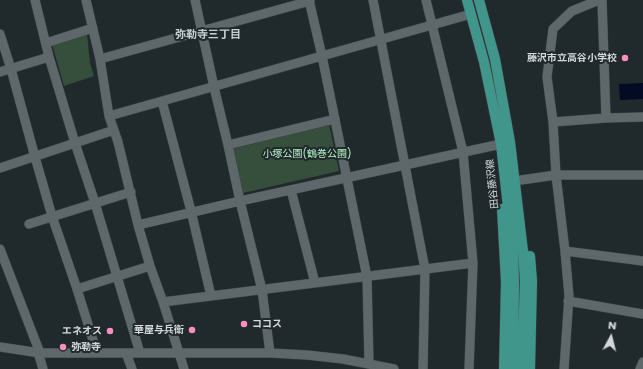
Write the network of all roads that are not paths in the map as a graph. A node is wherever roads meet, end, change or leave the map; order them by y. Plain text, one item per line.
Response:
1 (35, 0) edge
2 (86, 0) edge
3 (195, 0) edge
4 (310, 0) edge
5 (373, 0) edge
6 (426, 0) edge
7 (467, 0) edge
8 (479, 0) edge
9 (599, 0) edge
10 (602, 0) edge
11 (471, 14) junction
12 (432, 25) junction
13 (93, 28) junction
14 (202, 31) junction
15 (0, 34) edge
16 (381, 40) junction
17 (46, 43) junction
18 (322, 56) junction
19 (49, 57) junction
20 (100, 59) junction
21 (11, 69) junction
22 (0, 72) edge
23 (214, 87) junction
24 (162, 101) junction
25 (109, 116) junction
26 (643, 117) edge
27 (606, 118) junction
28 (335, 119) junction
29 (553, 122) junction
30 (114, 130) junction
31 (75, 143) junction
32 (505, 143) junction
33 (228, 145) junction
34 (463, 152) junction
35 (35, 157) junction
36 (404, 165) junction
37 (0, 168) edge
38 (643, 174) edge
39 (556, 175) junction
40 (347, 178) junction
41 (521, 180) junction
42 (291, 190) junction
43 (131, 192) junction
44 (240, 201) junction
45 (95, 204) junction
46 (191, 212) junction
47 (52, 216) junction
48 (28, 224) dead end
49 (138, 225) junction
50 (0, 249) edge
51 (518, 251) junction
52 (565, 251) junction
53 (643, 261) edge
54 (473, 263) junction
55 (150, 266) junction
56 (425, 269) junction
57 (4, 271) edge
58 (117, 276) junction
59 (367, 277) junction
60 (315, 283) junction
61 (77, 289) junction
62 (262, 290) junction
63 (211, 296) junction
64 (568, 301) junction
65 (164, 302) junction
66 (643, 314) edge
67 (0, 347) edge
68 (39, 352) junction
69 (97, 352) junction
70 (126, 353) junction
71 (140, 353) junction
72 (179, 353) junction
73 (270, 354) junction
74 (643, 362) edge
75 (369, 364) junction
76 (43, 369) edge
77 (132, 369) edge
78 (184, 369) edge
79 (394, 369) edge
80 (422, 369) edge
81 (469, 369) edge
82 (504, 369) edge
83 (513, 369) edge
84 (522, 369) edge
85 (530, 369) edge
86 (564, 369) edge
87 (640, 369) edge

1 - 17 street
2 - 13 street
3 - 14 street
4 - 14 street
4 - 18 street
5 - 16 street
6 - 12 street
7 - 11 main road
8 - 32 main road
9 - 29 street
10 - 27 street
11 - 12 street
11 - 32 main road
12 - 16 street
12 - 34 street
13 - 17 street
13 - 20 street
14 - 20 street
14 - 23 street
15 - 21 street
16 - 18 street
16 - 36 street
17 - 19 street
18 - 23 street
18 - 28 street
19 - 21 street
19 - 31 street
20 - 25 street
21 - 22 street
21 - 35 street
23 - 24 street
23 - 33 street
24 - 25 street
24 - 46 street
25 - 30 street
26 - 27 street
27 - 29 street
28 - 33 street
28 - 40 street
29 - 39 street
30 - 31 street
30 - 43 street
31 - 35 street
31 - 45 street
32 - 34 street
32 - 41 main road
32 - 51 main road
32 - 82 main road
33 - 44 street
34 - 36 street
34 - 54 street
35 - 37 street
35 - 47 street
36 - 40 street
36 - 56 street
38 - 39 street
39 - 41 street
39 - 52 street
40 - 42 street
40 - 59 street
41 - 85 main road
42 - 44 street
42 - 60 street
43 - 45 street
43 - 49 street
44 - 46 street
44 - 62 street
45 - 47 street
45 - 58 street
46 - 49 street
46 - 63 street
47 - 48 street
47 - 61 street
49 - 55 street
50 - 57 street
51 - 83 main road
51 - 84 main road
52 - 53 street
52 - 64 street
54 - 56 street
54 - 81 street
55 - 58 street
55 - 65 street
56 - 59 street
56 - 80 street
57 - 68 street
58 - 61 street
58 - 71 street
59 - 60 street
59 - 75 street
60 - 62 street
61 - 69 street
62 - 63 street
62 - 73 street
63 - 65 street
64 - 66 street
64 - 86 street
65 - 72 street
67 - 68 street
68 - 69 street
68 - 76 street
69 - 70 street
70 - 71 street
70 - 77 street
71 - 72 street
72 - 73 street
72 - 78 street
73 - 75 street
74 - 87 street
75 - 79 street

